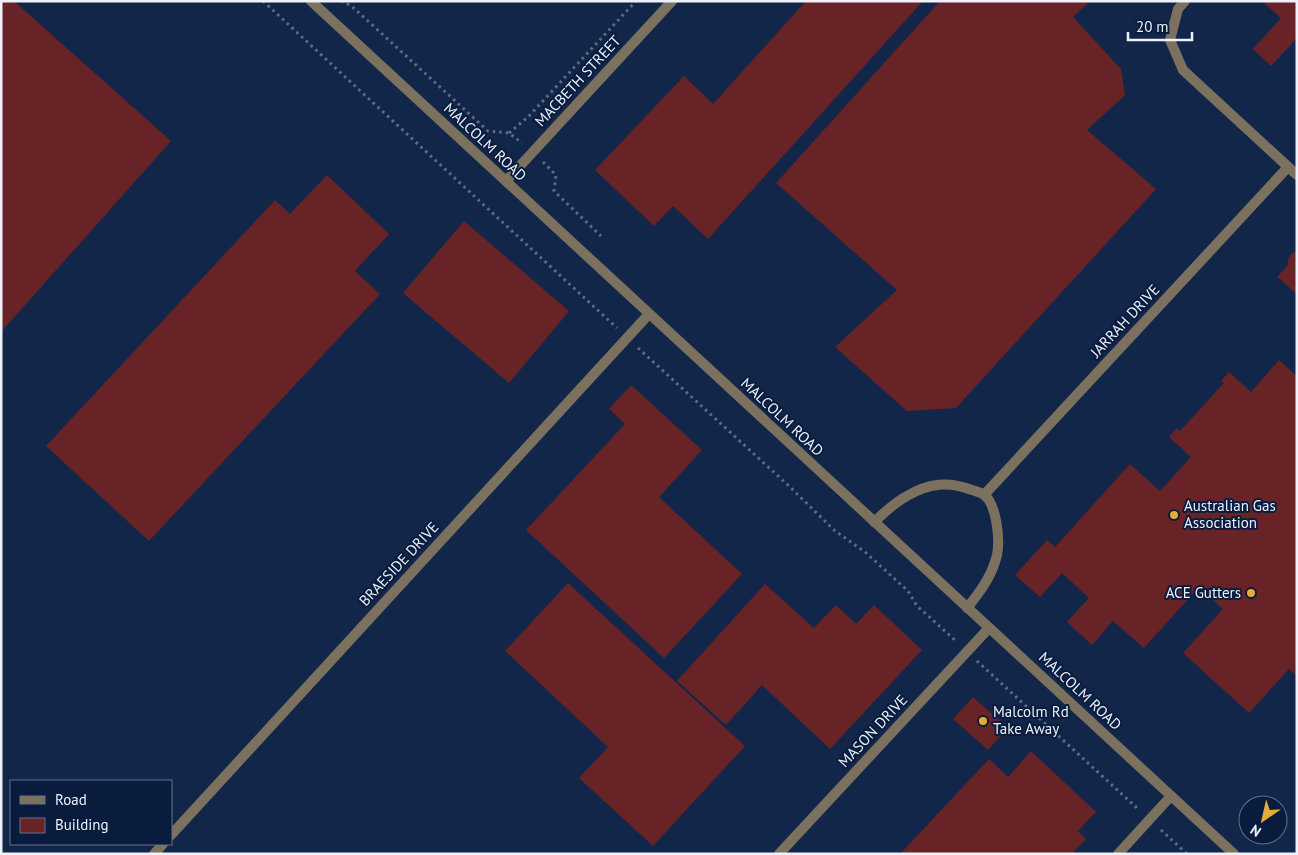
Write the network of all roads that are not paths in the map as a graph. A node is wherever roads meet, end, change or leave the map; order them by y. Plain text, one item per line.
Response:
1 (311, 1) edge
2 (672, 1) edge
3 (1186, 1) edge
4 (1288, 167) junction
5 (1297, 175) edge
6 (506, 181) junction
7 (650, 314) junction
8 (984, 494) junction
9 (874, 522) junction
10 (967, 608) junction
11 (989, 628) junction
12 (1172, 796) junction
13 (172, 834) edge
14 (779, 854) edge
15 (1118, 854) edge
16 (1234, 854) edge

1 - 6 street, MALCOLM ROAD
2 - 6 street, MACBETH STREET
3 - 4 street
4 - 5 street
4 - 8 street, JARRAH DRIVE
6 - 7 street, MALCOLM ROAD
7 - 9 street, MALCOLM ROAD
7 - 13 street, BRAESIDE DRIVE
8 - 9 street
8 - 10 street
9 - 10 street, MALCOLM ROAD
10 - 11 street, MALCOLM ROAD
11 - 12 street, MALCOLM ROAD
11 - 14 street, MASON DRIVE
12 - 15 street
12 - 16 street, MALCOLM ROAD

